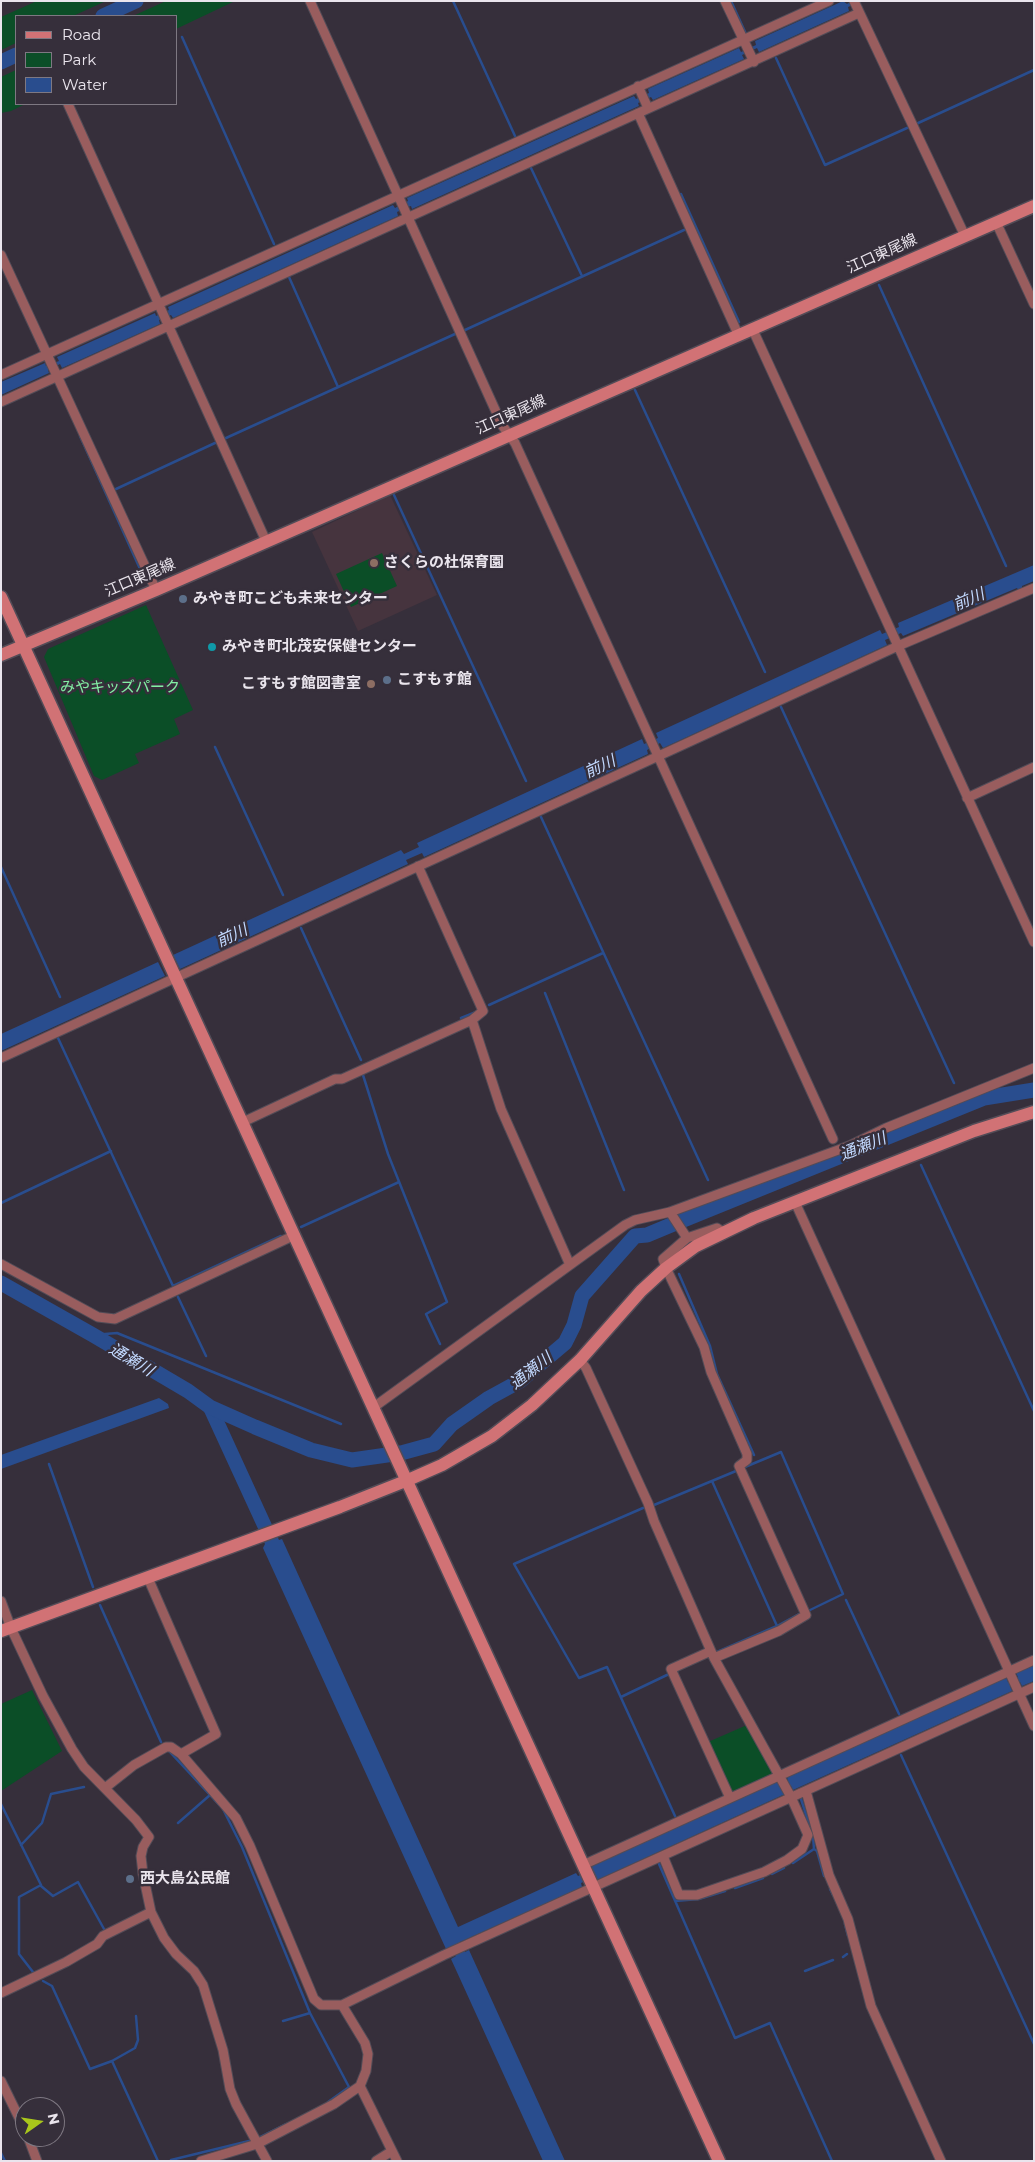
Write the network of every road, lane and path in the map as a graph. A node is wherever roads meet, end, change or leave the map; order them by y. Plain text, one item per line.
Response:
1 (310, 1) edge
2 (725, 1) edge
3 (829, 1) edge
4 (856, 7) edge
5 (747, 46) junction
6 (754, 62) junction
7 (643, 98) junction
8 (68, 105) edge
9 (638, 113) junction
10 (402, 206) junction
11 (1034, 206) edge
12 (996, 222) junction
13 (965, 236) junction
14 (1, 255) edge
15 (1034, 304) edge
16 (164, 315) junction
17 (752, 328) junction
18 (738, 334) junction
19 (54, 364) junction
20 (1, 375) edge
21 (1, 402) edge
22 (507, 434) junction
23 (266, 541) junction
24 (1034, 588) edge
25 (156, 590) junction
26 (1, 597) edge
27 (894, 637) junction
28 (24, 646) junction
29 (1, 655) edge
30 (654, 747) junction
31 (1034, 767) edge
32 (967, 798) junction
33 (418, 866) junction
34 (1034, 942) edge
35 (175, 978) junction
36 (472, 1020) junction
37 (1, 1058) edge
38 (1034, 1068) edge
39 (1034, 1112) edge
40 (243, 1122) junction
41 (833, 1139) dead end
42 (795, 1202) junction
43 (671, 1214) junction
44 (723, 1232) junction
45 (296, 1235) junction
46 (686, 1237) junction
47 (1, 1264) edge
48 (570, 1265) junction
49 (666, 1268) junction
50 (580, 1360) junction
51 (374, 1407) junction
52 (408, 1480) junction
53 (148, 1578) junction
54 (1, 1601) edge
55 (6, 1629) edge
56 (712, 1655) junction
57 (1034, 1660) edge
58 (1014, 1682) junction
59 (1034, 1687) edge
60 (1034, 1726) edge
61 (181, 1754) junction
62 (785, 1786) junction
63 (105, 1788) junction
64 (806, 1791) junction
65 (730, 1798) junction
66 (663, 1856) junction
67 (584, 1866) junction
68 (593, 1886) junction
69 (151, 1912) junction
70 (1, 1993) edge
71 (342, 2005) junction
72 (1, 2081) edge
73 (360, 2086) junction
74 (15, 2110) edge
75 (257, 2144) junction
76 (32, 2147) edge
77 (392, 2151) junction
78 (37, 2161) edge
79 (201, 2161) edge
80 (267, 2161) edge
81 (376, 2161) edge
82 (397, 2161) edge
83 (719, 2161) edge
84 (941, 2161) edge

1 - 10 street
2 - 5 street
3 - 5 street
4 - 6 street
4 - 13 street
5 - 6 street
5 - 7 street
6 - 7 street
7 - 9 street
7 - 10 street
8 - 16 street
9 - 10 street
9 - 18 street
10 - 16 street
10 - 16 street
10 - 22 street
11 - 12 street, 江口東尾線
12 - 13 street, 江口東尾線
12 - 15 street
13 - 17 street, 江口東尾線
14 - 19 street
16 - 19 street
16 - 19 street
16 - 23 street
17 - 18 street, 江口東尾線
17 - 27 street
18 - 22 street, 江口東尾線
19 - 20 street
19 - 21 street
19 - 25 street
22 - 23 street, 江口東尾線
22 - 30 street
23 - 25 street, 江口東尾線
24 - 27 street
25 - 28 street, 江口東尾線
26 - 28 street
27 - 30 street
27 - 32 street
28 - 29 street, 江口東尾線
28 - 35 street
30 - 33 street
30 - 41 street
31 - 32 street
32 - 34 street
33 - 35 street
33 - 36 street
35 - 37 street
35 - 40 street
36 - 40 street
36 - 48 street
38 - 43 street
39 - 42 street
40 - 45 street
42 - 44 street
42 - 58 street
43 - 46 street
43 - 48 street
44 - 46 street
44 - 49 street
45 - 47 street
45 - 51 street
46 - 49 street
48 - 51 street
49 - 50 street
49 - 56 street
50 - 52 street
50 - 56 street
51 - 52 street
52 - 53 street
52 - 67 street
53 - 55 street
53 - 61 street
54 - 55 street
55 - 63 street
56 - 62 street
56 - 65 street
57 - 58 street
58 - 59 street
58 - 60 street
58 - 62 street
58 - 64 street
61 - 63 street
61 - 71 street
62 - 64 street
62 - 65 street
62 - 66 street
62 - 66 street
63 - 69 street
64 - 84 street
65 - 67 street
66 - 68 street
67 - 68 street
68 - 71 street
68 - 83 street
69 - 70 street
69 - 75 street
71 - 73 street
72 - 74 street
73 - 75 street
73 - 77 street
75 - 79 street
75 - 80 street
76 - 78 street
77 - 81 street
77 - 82 street

